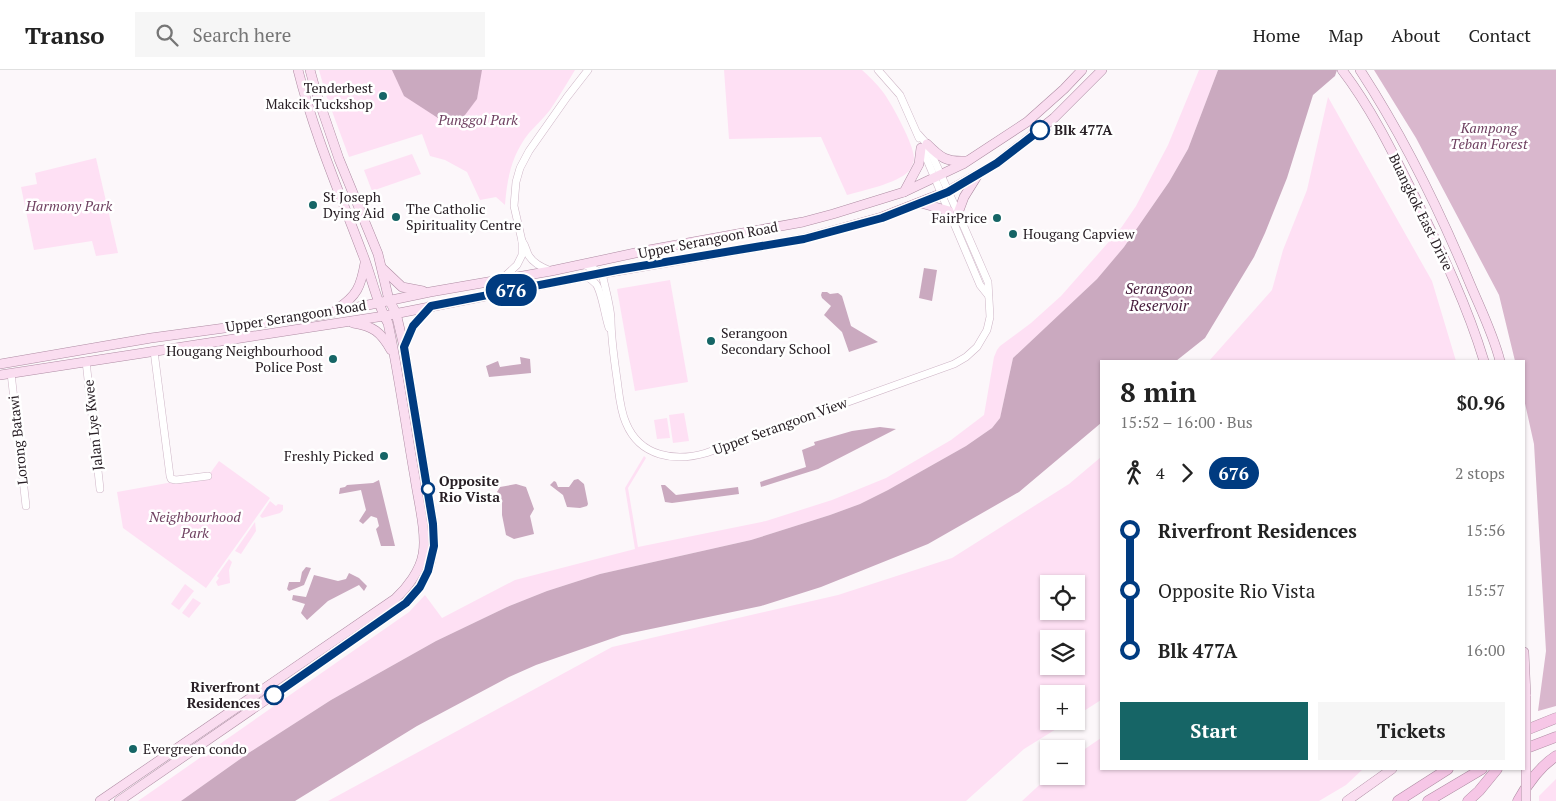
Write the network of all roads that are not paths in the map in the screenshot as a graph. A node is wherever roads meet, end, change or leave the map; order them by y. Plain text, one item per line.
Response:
1 (298, 70) edge
2 (310, 70) edge
3 (588, 70) edge
4 (878, 70) edge
5 (1082, 70) edge
6 (1102, 70) edge
7 (1342, 70) edge
8 (1360, 70) edge
9 (924, 146) junction
10 (968, 161) junction
11 (978, 174) junction
12 (937, 176) junction
13 (904, 192) junction
14 (945, 193) junction
15 (920, 203) junction
16 (954, 212) junction
17 (522, 240) junction
18 (365, 261) junction
19 (581, 264) junction
20 (382, 268) junction
21 (551, 270) junction
22 (602, 273) junction
23 (586, 276) junction
24 (503, 278) junction
25 (430, 292) junction
26 (389, 300) junction
27 (379, 302) junction
28 (431, 306) junction
29 (333, 312) junction
30 (396, 313) junction
31 (384, 316) junction
32 (346, 322) junction
33 (610, 331) junction
34 (404, 347) junction
35 (154, 351) junction
36 (395, 356) junction
37 (1484, 360) edge
38 (1500, 360) edge
39 (86, 361) junction
40 (0, 364) edge
41 (11, 373) junction
42 (0, 375) edge
43 (208, 476) dead end
44 (100, 489) dead end
45 (26, 506) dead end
46 (1525, 674) edge
47 (1556, 718) edge
48 (1525, 731) edge
49 (1556, 736) edge
50 (1525, 749) edge
51 (1556, 756) edge
52 (1391, 770) edge
53 (1446, 770) edge
54 (1480, 770) edge
55 (1496, 770) edge
56 (1399, 800) edge
57 (100, 801) edge
58 (119, 801) edge
59 (1347, 801) edge
60 (1428, 801) edge
61 (1468, 801) edge
62 (1518, 801) edge
63 (1526, 801) edge

1 - 18 main road
2 - 20 main road
3 - 17 street
4 - 9 street, Upper Serangoon View
5 - 10 main road, Upper Serangoon Road
6 - 11 main road, Upper Serangoon Road
7 - 37 main road, Buangkok East Drive
8 - 38 main road, Buangkok East Drive
9 - 10 main road
9 - 12 street, Upper Serangoon View
9 - 13 main road
10 - 12 main road, Upper Serangoon Road
11 - 14 main road, Upper Serangoon Road
11 - 16 main road
12 - 13 main road, Upper Serangoon Road
12 - 14 street, Upper Serangoon View
13 - 19 main road, Upper Serangoon Road
14 - 15 main road, Upper Serangoon Road
14 - 16 street, Upper Serangoon View
15 - 16 main road
15 - 22 main road, Upper Serangoon Road
16 - 33 street, Upper Serangoon View
17 - 21 street
17 - 24 street
18 - 27 main road
18 - 29 main road
19 - 21 main road, Upper Serangoon Road
19 - 22 street
20 - 25 main road
20 - 26 main road
21 - 24 main road, Upper Serangoon Road
22 - 23 main road, Upper Serangoon Road
22 - 33 street, Upper Serangoon View
23 - 28 main road, Upper Serangoon Road
23 - 33 street, Upper Serangoon View
24 - 25 main road, Upper Serangoon Road
25 - 26 main road, Upper Serangoon Road
26 - 27 main road, Upper Serangoon Road
26 - 30 main road
27 - 29 main road, Upper Serangoon Road
27 - 31 main road
28 - 30 main road, Upper Serangoon Road
28 - 34 main road
29 - 40 main road, Upper Serangoon Road
30 - 31 main road, Upper Serangoon Road
30 - 34 main road
31 - 32 main road, Upper Serangoon Road
31 - 36 main road
32 - 35 main road, Upper Serangoon Road
32 - 36 main road
34 - 58 main road
35 - 39 main road, Upper Serangoon Road
35 - 43 street
36 - 57 main road
39 - 41 main road, Upper Serangoon Road
39 - 44 street, Jalan Lye Kwee
41 - 42 main road, Upper Serangoon Road
41 - 45 street, Lorong Batawi
46 - 63 main road, bridge
47 - 48 highway
49 - 50 highway
51 - 62 highway
52 - 59 main road
53 - 56 highway
54 - 60 highway
55 - 61 highway

